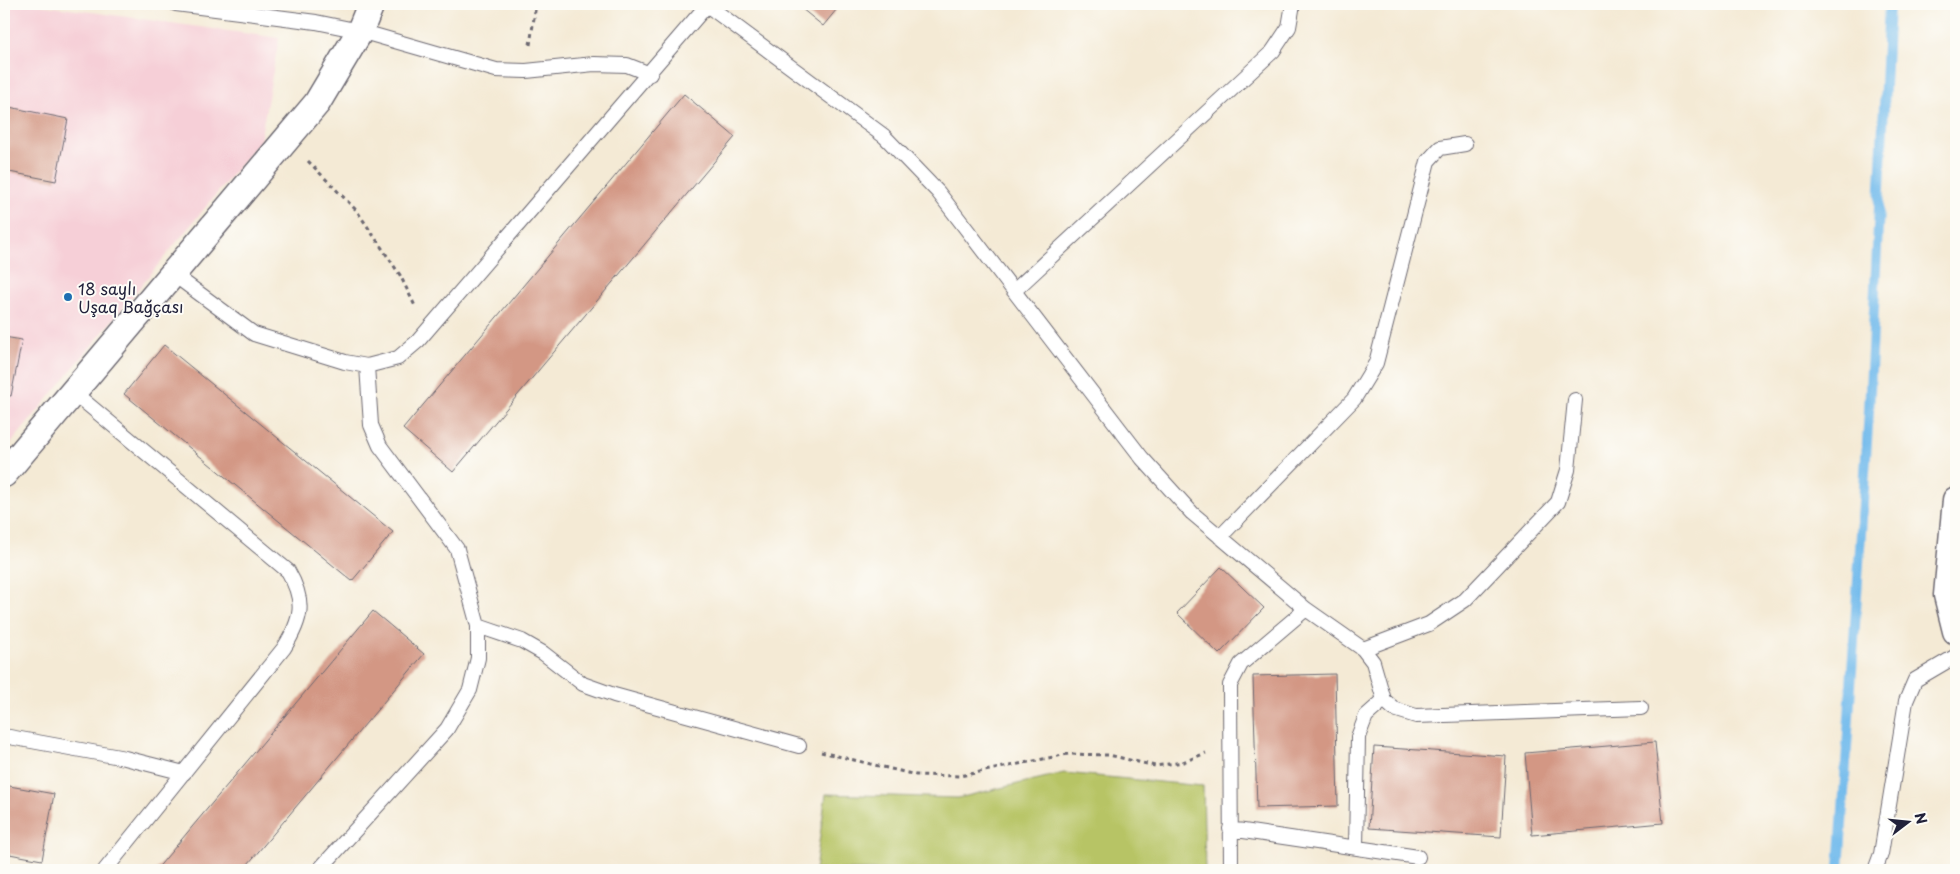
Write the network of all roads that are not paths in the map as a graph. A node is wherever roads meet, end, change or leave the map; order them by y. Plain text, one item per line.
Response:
1 (176, 4) edge
2 (371, 4) edge
3 (708, 4) edge
4 (1293, 4) edge
5 (360, 31) junction
6 (650, 74) junction
7 (1465, 144) dead end
8 (173, 274) junction
9 (1014, 291) junction
10 (367, 366) junction
11 (73, 392) junction
12 (1574, 400) dead end
13 (4, 474) edge
14 (1956, 500) edge
15 (1220, 537) junction
16 (1306, 610) junction
17 (478, 626) junction
18 (1956, 632) edge
19 (1363, 649) junction
20 (1956, 656) edge
21 (1384, 700) junction
22 (1642, 708) dead end
23 (4, 736) edge
24 (799, 746) road end
25 (184, 773) junction
26 (1230, 829) junction
27 (1356, 848) junction
28 (1418, 857) dead end
29 (105, 870) edge
30 (319, 870) edge
31 (1231, 870) edge
32 (1876, 870) edge

1 - 5 lane
2 - 5 street
3 - 6 lane
3 - 9 lane
4 - 9 lane
5 - 6 lane
5 - 8 street
6 - 10 lane
7 - 15 lane
8 - 10 lane
8 - 11 street
9 - 15 lane
10 - 17 lane
11 - 13 street
11 - 25 lane
12 - 19 lane
14 - 18 street
15 - 16 lane
16 - 19 lane
16 - 26 lane
17 - 24 lane
17 - 30 lane
19 - 21 lane
20 - 32 lane
21 - 22 lane
21 - 27 lane
23 - 25 lane
25 - 29 lane
26 - 27 lane
26 - 31 lane
27 - 28 lane

